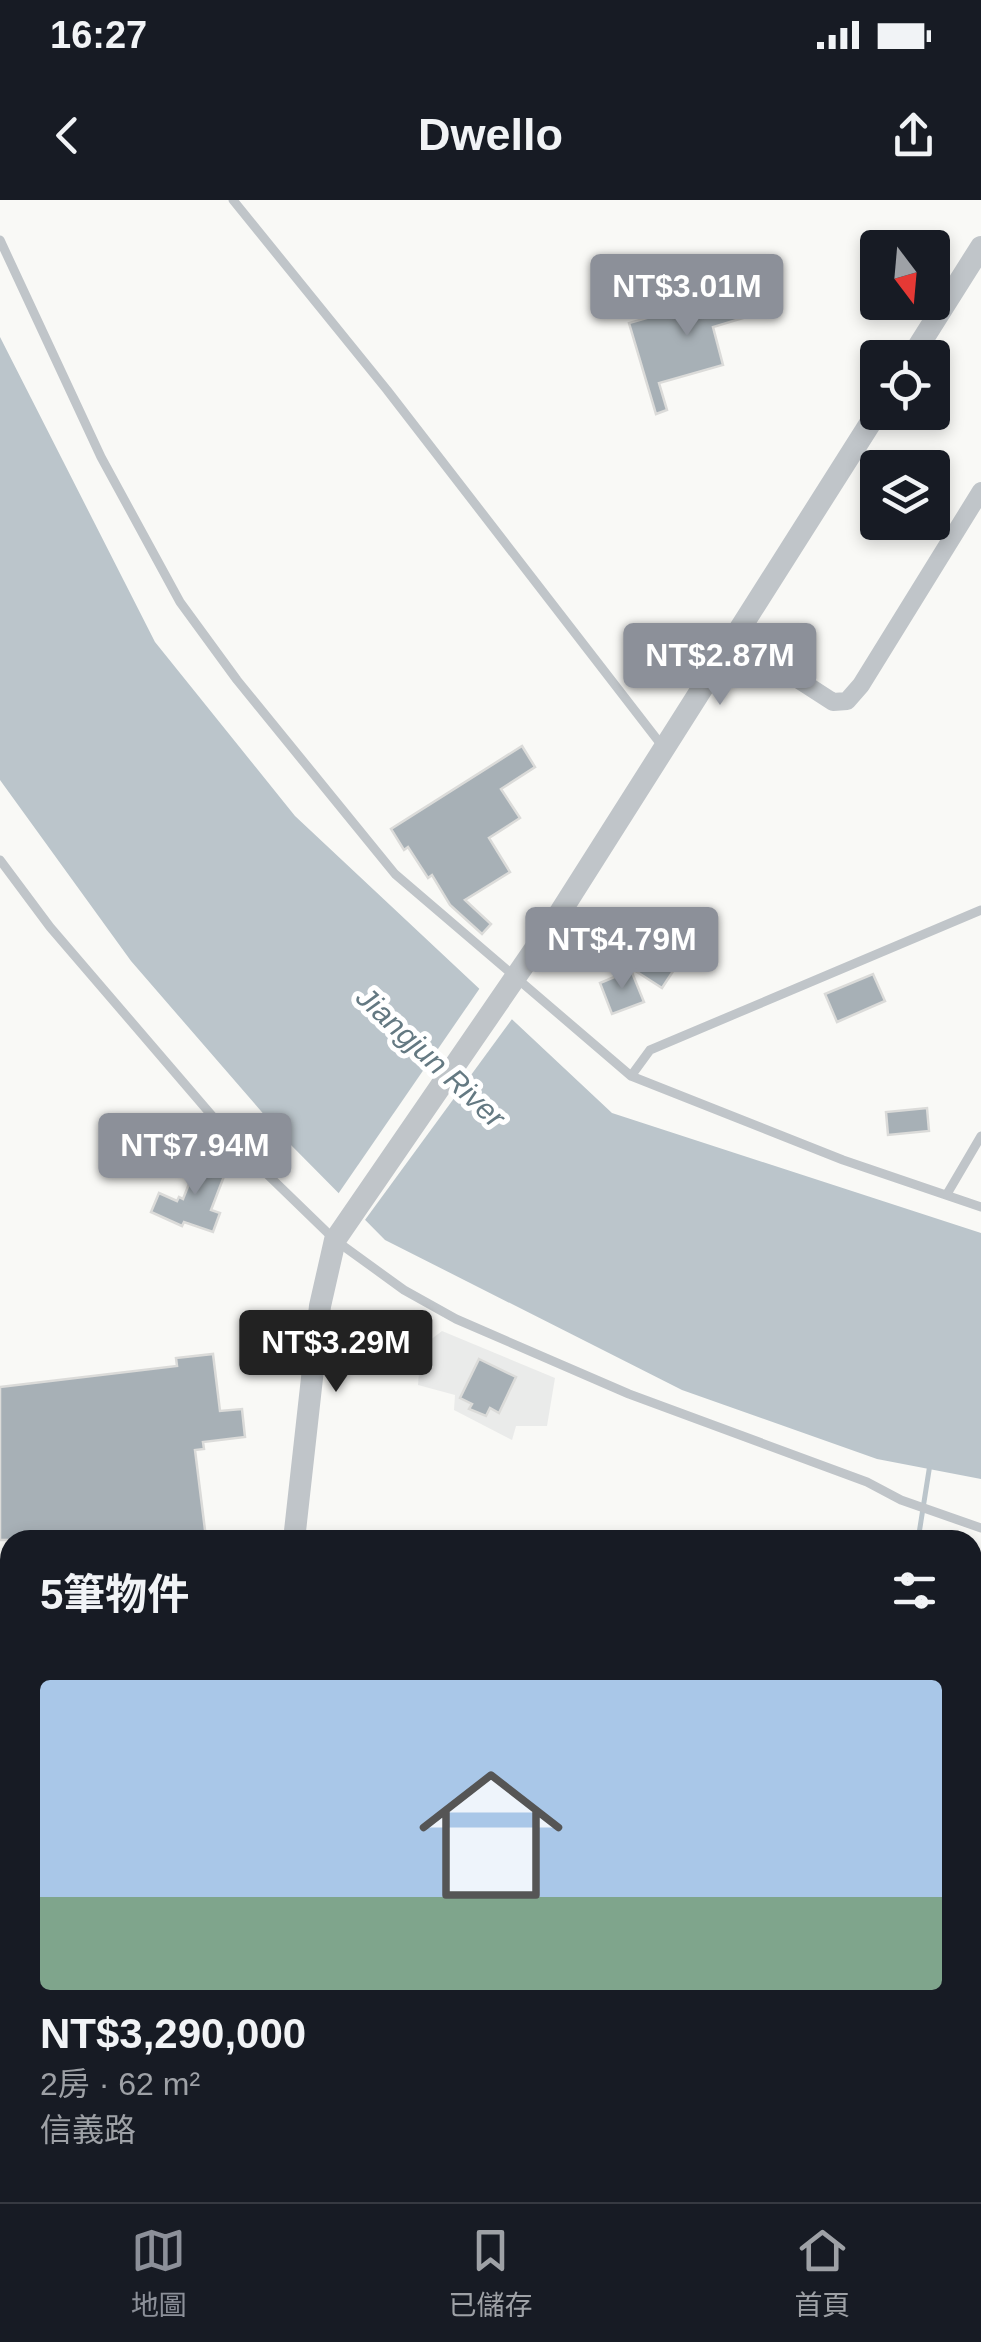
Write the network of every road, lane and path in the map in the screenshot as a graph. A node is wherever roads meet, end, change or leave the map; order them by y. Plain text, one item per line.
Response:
1 (233, 200) edge
2 (0, 240) edge
3 (981, 246) edge
4 (922, 340) edge
5 (865, 430) edge
6 (981, 491) edge
7 (734, 638) junction
8 (664, 748) junction
9 (0, 860) edge
10 (981, 910) edge
11 (518, 976) junction
12 (631, 1076) junction
13 (981, 1136) edge
14 (946, 1194) junction
15 (981, 1207) edge
16 (335, 1240) junction
17 (981, 1528) edge
18 (295, 1530) edge

1 - 8 lane
2 - 11 lane
3 - 4 street
5 - 7 street
6 - 7 street
7 - 8 street
8 - 11 street
9 - 16 lane
10 - 12 lane
11 - 12 lane
11 - 16 street
12 - 14 lane
13 - 14 lane
14 - 15 lane
16 - 17 lane
16 - 18 street

